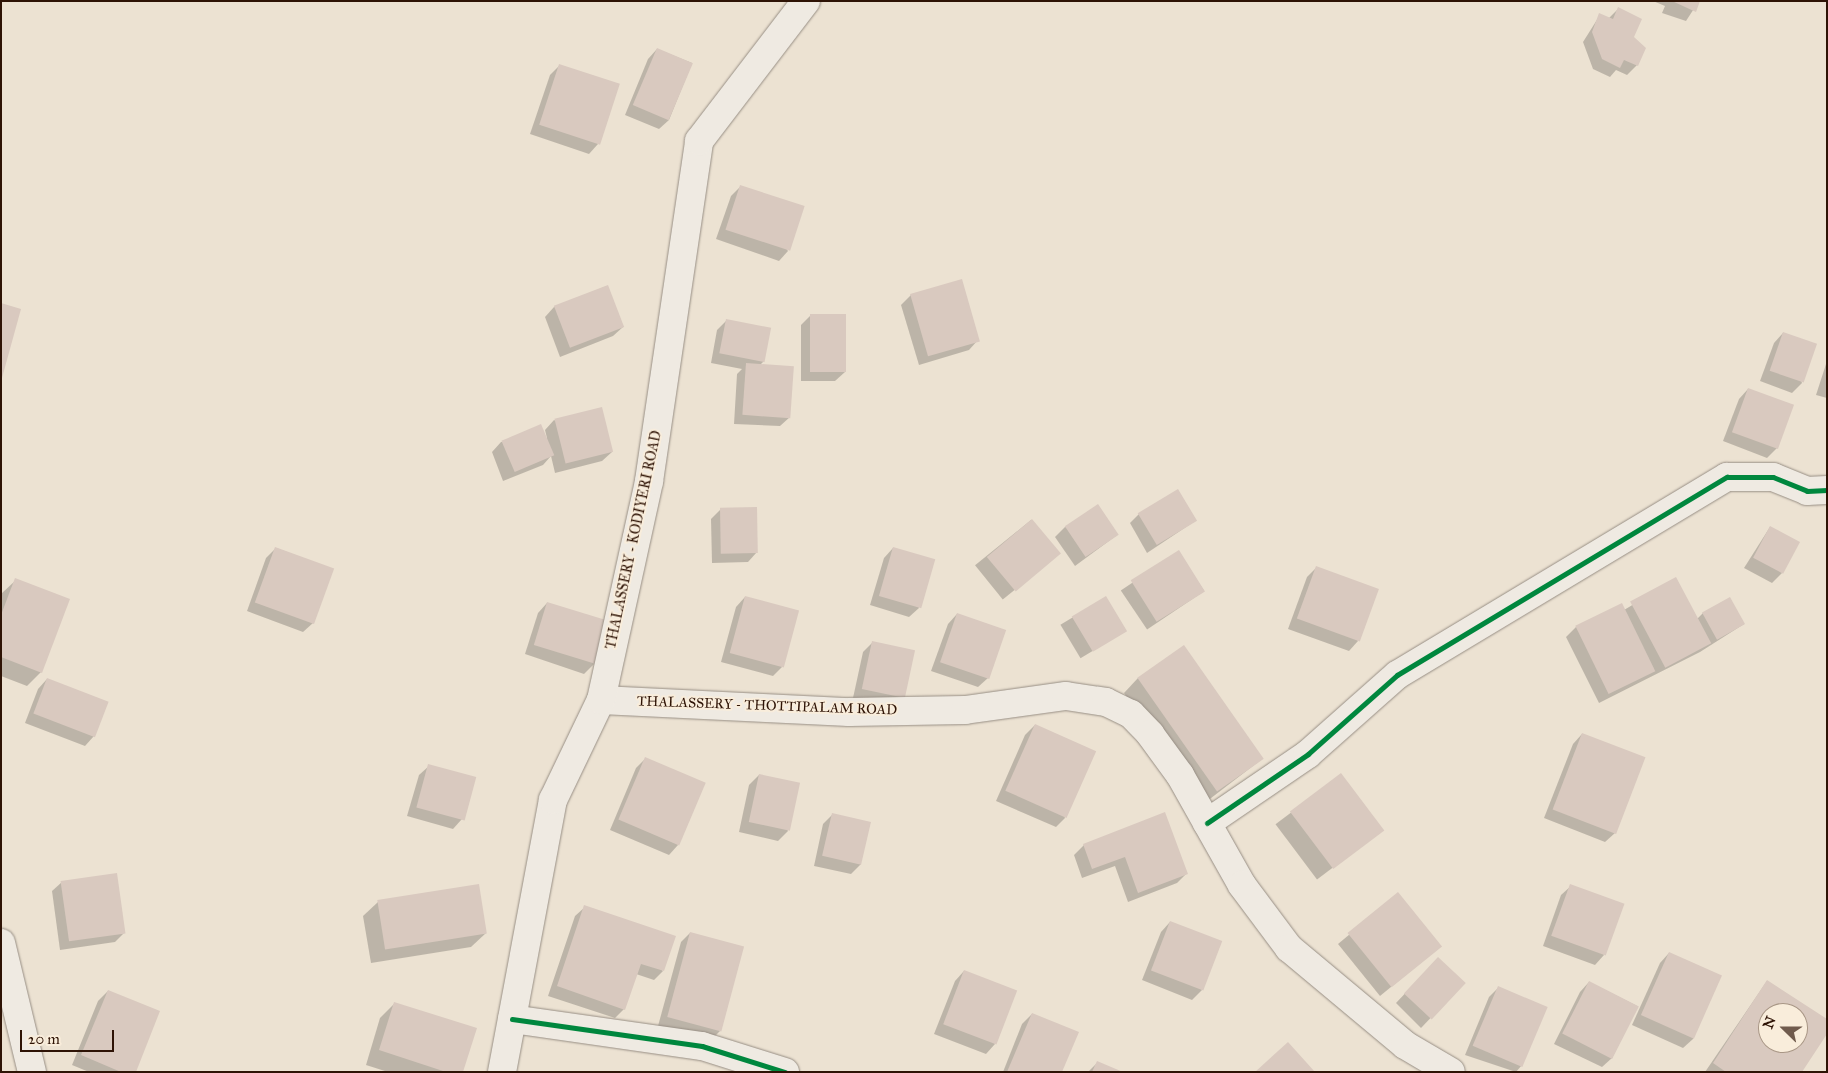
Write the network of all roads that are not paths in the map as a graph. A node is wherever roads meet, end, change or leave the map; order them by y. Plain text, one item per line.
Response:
1 (806, 1) edge
2 (1827, 490) edge
3 (601, 700) junction
4 (1207, 824) junction
5 (1, 943) edge
6 (512, 1019) junction
7 (32, 1072) edge
8 (502, 1072) edge
9 (785, 1072) edge
10 (1451, 1072) edge

1 - 3 main road, THALASSERY - KODIYERI ROAD
2 - 4 main road
3 - 4 main road, THALASSERY - THOTTIPALAM ROAD
3 - 6 main road, THALASSERY - KODIYERI ROAD
4 - 10 main road, THALASSERY - THOTTIPALAM ROAD
5 - 7 main road
6 - 8 main road, THALASSERY - KODIYERI ROAD
6 - 9 main road

